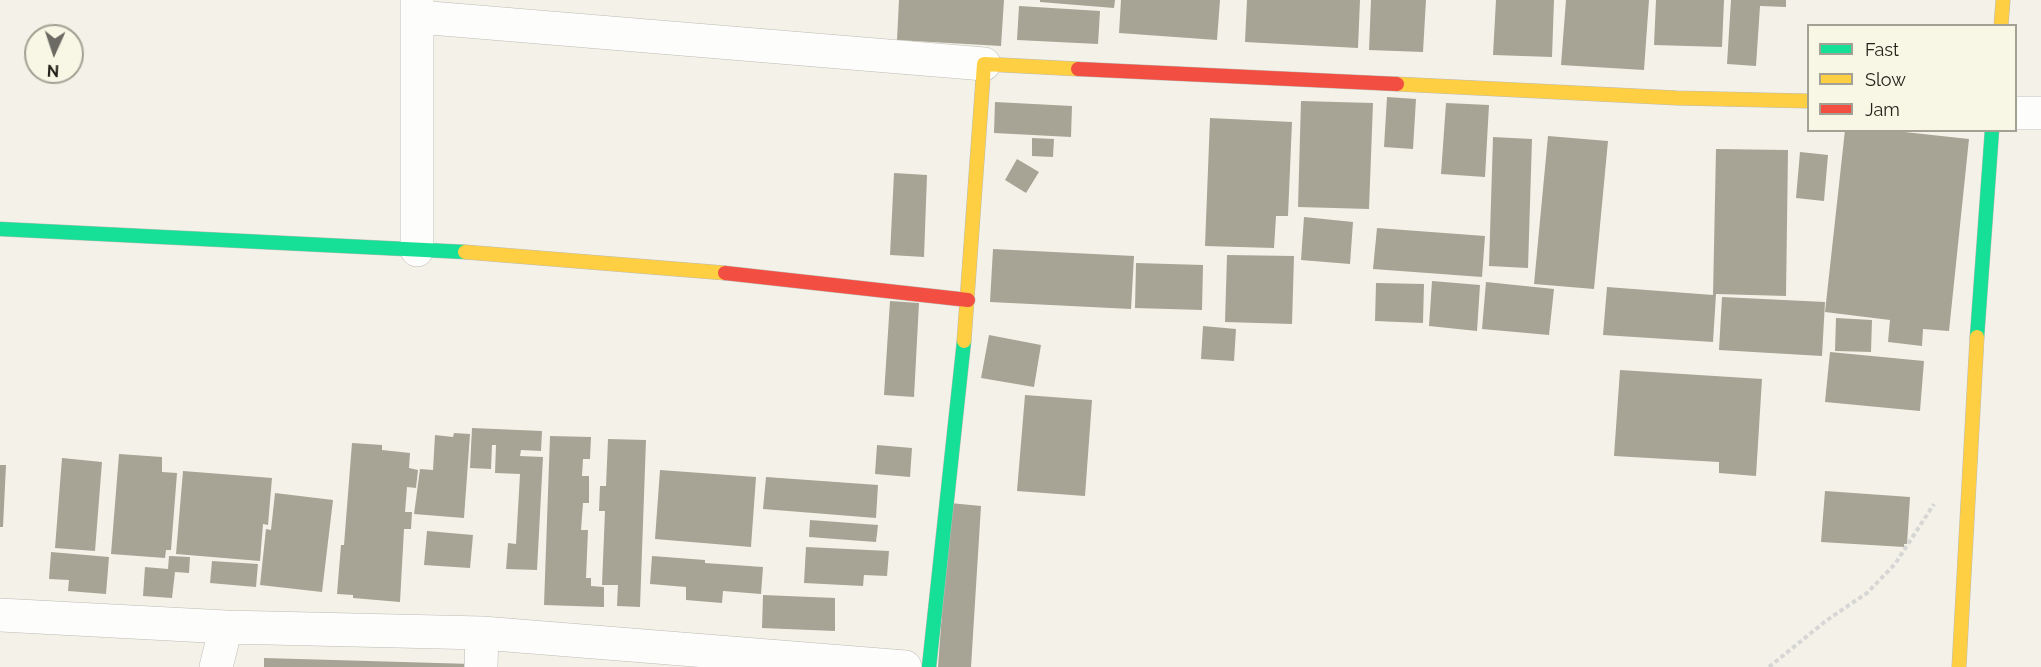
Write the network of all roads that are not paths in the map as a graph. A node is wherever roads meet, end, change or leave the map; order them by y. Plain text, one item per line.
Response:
1 (2003, 0) edge
2 (417, 9) edge
3 (2001, 24) edge
4 (984, 64) junction
5 (1807, 101) edge
6 (2017, 112) edge
7 (2041, 113) edge
8 (1992, 132) edge
9 (0, 229) edge
10 (417, 250) junction
11 (968, 300) junction
12 (0, 615) edge
13 (226, 627) junction
14 (482, 633) junction
15 (216, 667) edge
16 (481, 667) edge
17 (905, 667) edge
18 (929, 667) edge
19 (1959, 667) edge

1 - 3 street
2 - 4 street
2 - 10 street
4 - 5 street
4 - 11 street
6 - 7 street
8 - 19 street
9 - 10 street
10 - 11 street
11 - 18 street
12 - 13 street
13 - 14 street
13 - 15 street
14 - 16 street
14 - 17 street

